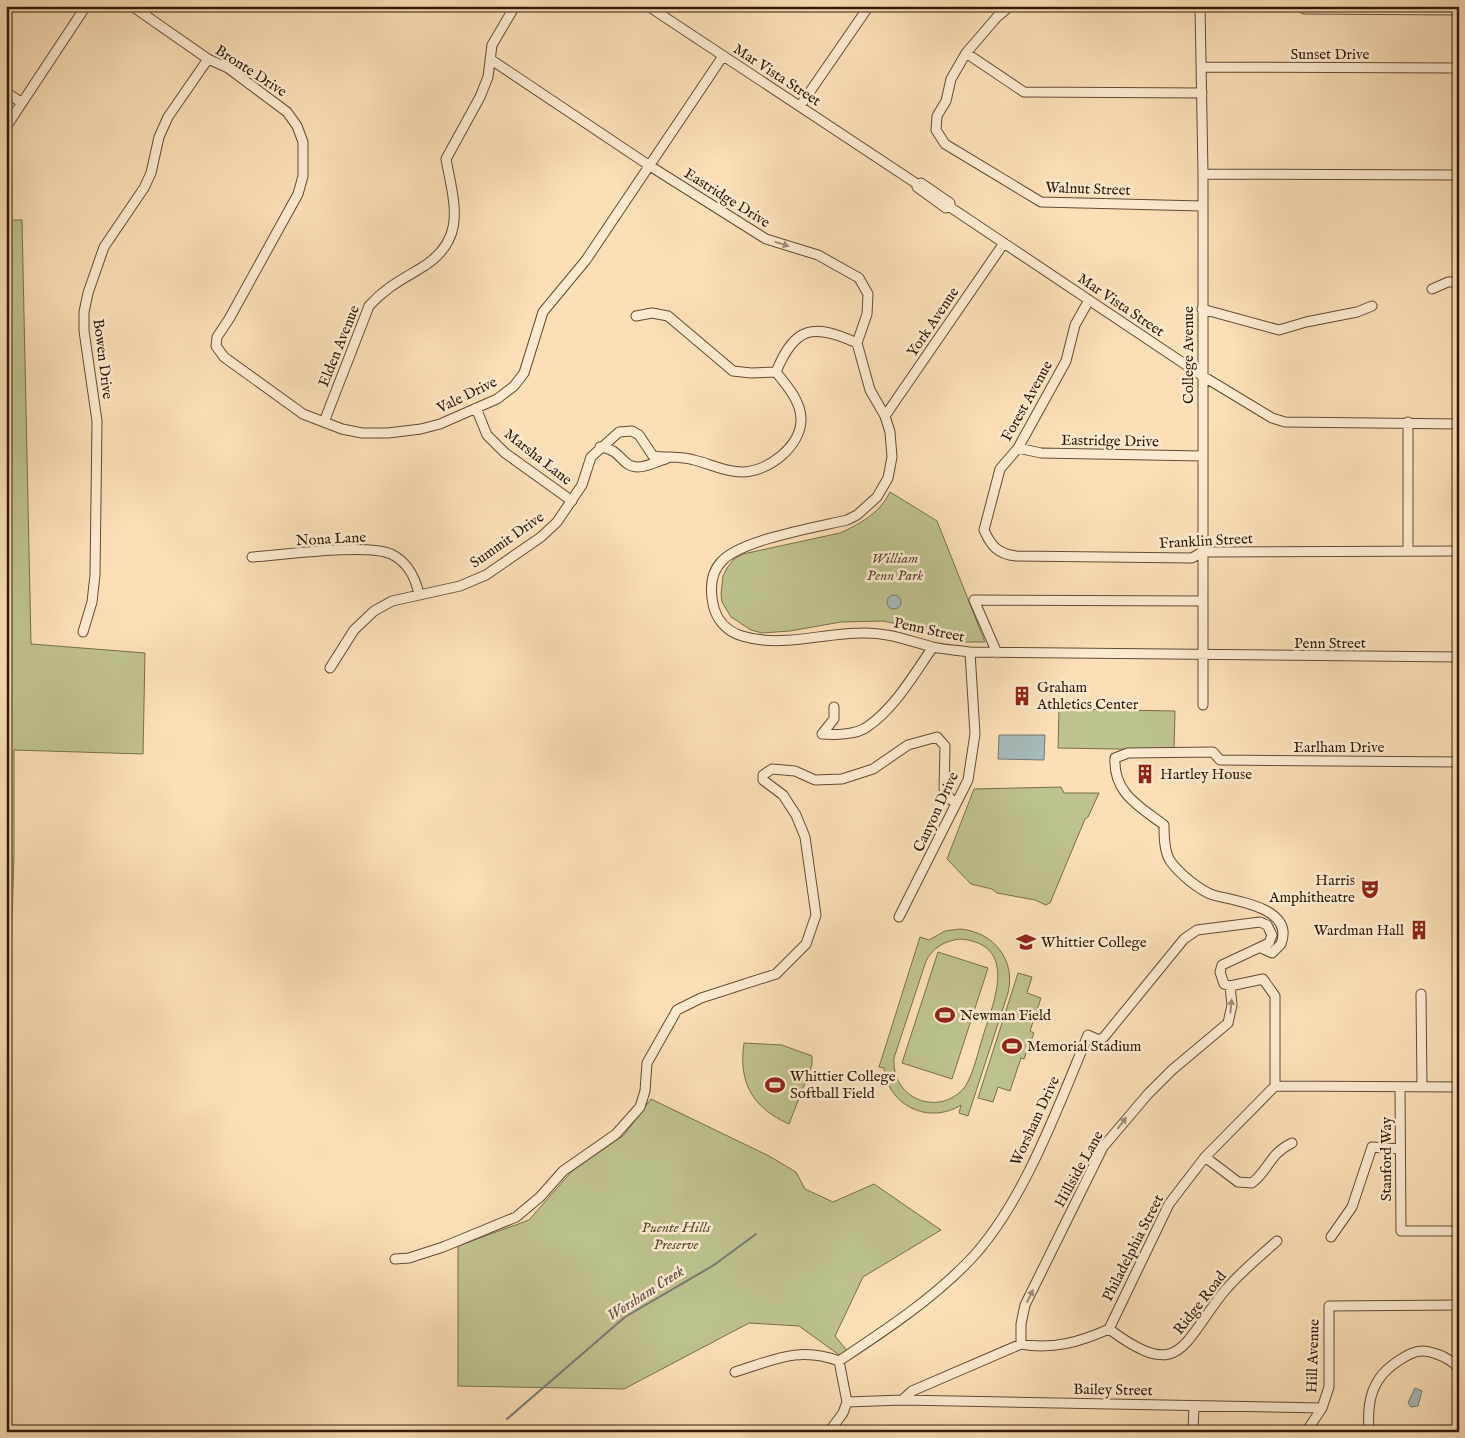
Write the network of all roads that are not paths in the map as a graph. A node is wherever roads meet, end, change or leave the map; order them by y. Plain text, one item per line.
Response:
1 (86, 6) edge
2 (132, 6) edge
3 (515, 6) edge
4 (648, 6) edge
5 (869, 6) edge
6 (1010, 6) edge
7 (1200, 6) edge
8 (1304, 9) dead end
9 (1459, 10) edge
10 (966, 53) junction
11 (724, 56) junction
12 (208, 59) junction
13 (490, 59) junction
14 (1201, 67) junction
15 (1459, 68) edge
16 (6, 92) edge
17 (1202, 92) junction
18 (22, 103) junction
19 (800, 106) junction
20 (6, 127) edge
21 (650, 166) junction
22 (1203, 174) junction
23 (1459, 174) edge
24 (1202, 206) junction
25 (1004, 243) junction
26 (1459, 282) edge
27 (1432, 290) dead end
28 (1089, 300) junction
29 (1372, 306) dead end
30 (1202, 309) junction
31 (636, 316) dead end
32 (857, 343) junction
33 (216, 346) joint
34 (776, 372) junction
35 (1201, 374) junction
36 (476, 408) junction
37 (885, 416) junction
38 (324, 422) junction
39 (1408, 422) junction
40 (1459, 424) edge
41 (600, 447) junction
42 (1018, 448) junction
43 (1202, 456) junction
44 (669, 458) junction
45 (572, 501) junction
46 (989, 542) joint
47 (1408, 550) junction
48 (1459, 551) edge
49 (1202, 552) junction
50 (252, 557) dead end
51 (419, 594) junction
52 (1203, 601) junction
53 (83, 632) dead end
54 (933, 647) junction
55 (970, 652) junction
56 (997, 653) junction
57 (1203, 656) junction
58 (1459, 657) edge
59 (330, 668) dead end
60 (1203, 705) dead end
61 (834, 707) dead end
62 (1459, 762) edge
63 (958, 801) junction
64 (899, 917) dead end
65 (1261, 948) junction
66 (1230, 986) junction
67 (1421, 994) dead end
68 (1275, 1086) junction
69 (1400, 1087) junction
70 (1422, 1087) junction
71 (1459, 1087) edge
72 (1292, 1143) dead end
73 (1400, 1149) junction
74 (1205, 1157) junction
75 (1459, 1231) edge
76 (1331, 1237) dead end
77 (1277, 1241) dead end
78 (394, 1259) dead end
79 (1459, 1305) edge
80 (1109, 1329) junction
81 (1021, 1344) junction
82 (839, 1361) junction
83 (1459, 1371) edge
84 (735, 1372) dead end
85 (902, 1400) junction
86 (847, 1402) junction
87 (1194, 1406) junction
88 (1322, 1408) junction
89 (829, 1432) edge
90 (1193, 1432) edge
91 (1306, 1432) edge
92 (1368, 1432) edge
93 (1373, 1432) edge
94 (1381, 1432) edge

1 - 18 street
2 - 12 street, Bronte Drive
3 - 13 street, Elden Avenue
4 - 11 street, Mar Vista Street
5 - 19 street
6 - 10 street
7 - 14 street, College Avenue
8 - 9 street
10 - 17 street
10 - 24 street, Walnut Street
11 - 19 street, Mar Vista Street
11 - 21 street, Vale Drive
12 - 33 street, Bronte Drive
12 - 53 street, Bowen Drive
13 - 21 street, Eastridge Drive
13 - 38 street, Elden Avenue
14 - 15 street, Sunset Drive
14 - 17 street, College Avenue
16 - 18 street
17 - 22 street, College Avenue
18 - 20 street
19 - 25 street, Mar Vista Street
21 -> 32 street, Eastridge Drive
21 - 36 street, Vale Drive
22 - 23 street
22 - 24 street, College Avenue
24 - 30 street, College Avenue
25 - 28 street, Mar Vista Street
25 - 37 street, York Avenue
26 - 27 street
28 - 35 street, Mar Vista Street
28 - 42 street, Forest Avenue
29 - 30 street
30 - 35 street, College Avenue
31 - 34 street
32 - 34 street
32 - 37 street
33 - 38 street, Vale Drive
34 - 44 street, Summit Drive
35 - 39 street, Mar Vista Street
35 - 43 street, College Avenue
36 - 38 street, Vale Drive
36 - 45 street, Marsha Lane
37 - 54 street, Penn Street
39 - 40 street, Mar Vista Street
39 - 47 street
41 - 44 street, Summit Drive
41 - 44 street, Summit Drive
41 - 45 street, Summit Drive
42 - 43 street, Eastridge Drive
42 - 46 street, Forest Avenue
43 - 49 street, College Avenue
45 - 51 street, Summit Drive
46 - 49 street, Franklin Street
47 - 48 street, Franklin Street
47 - 49 street, Franklin Street
49 - 52 street, College Avenue
50 - 51 street, Nona Lane
51 - 59 street, Summit Drive
52 - 56 street
52 - 57 street, College Avenue
54 - 55 street, Penn Street
54 - 61 street
55 - 56 street, Penn Street
55 - 63 street, Canyon Drive
56 - 57 street, Penn Street
57 - 58 street, Penn Street
57 - 60 street, College Avenue
62 - 65 street, Earlham Drive
63 - 64 street, Canyon Drive
63 - 78 street
65 - 66 street
65 - 82 street, Worsham Drive
66 - 68 street
81 -> 66 street, Hillside Lane
67 - 70 street
68 - 69 street
68 - 74 street, Philadelphia Street
69 - 70 street
69 - 73 street, Stanford Way
70 - 71 street
72 - 74 street
73 - 75 street, Stanford Way
73 - 76 street
74 - 80 street, Philadelphia Street
77 - 80 street, Ridge Road
79 - 88 street, Hill Avenue
80 - 81 street
81 - 85 street
82 - 84 street
82 - 86 street
83 - 92 street
85 - 86 street
85 - 87 street, Bailey Street
86 - 89 street
87 - 88 street, Bailey Street
87 - 90 street
88 - 91 street, Hill Avenue
93 - 94 street

